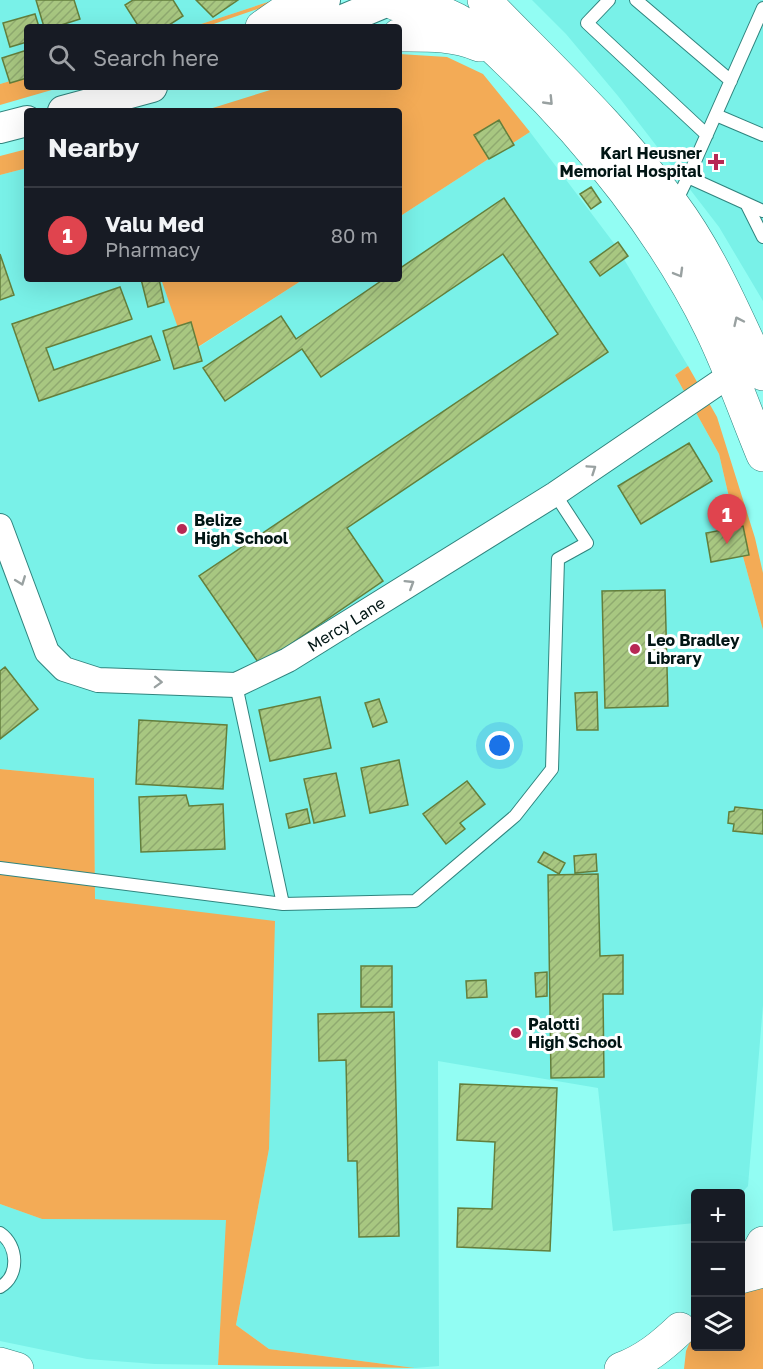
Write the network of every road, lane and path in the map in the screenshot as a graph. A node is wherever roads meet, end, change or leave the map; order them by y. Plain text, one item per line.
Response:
1 (301, 0) edge
2 (325, 0) edge
3 (484, 0) edge
4 (493, 0) edge
5 (609, 0) edge
6 (636, 0) edge
7 (763, 8) edge
8 (391, 9) edge
9 (266, 24) edge
10 (286, 24) edge
11 (337, 24) edge
12 (518, 53) junction
13 (731, 81) junction
14 (141, 90) edge
15 (74, 108) edge
16 (716, 115) junction
17 (24, 122) edge
18 (0, 128) edge
19 (707, 135) junction
20 (763, 135) edge
21 (688, 177) junction
22 (747, 204) junction
23 (763, 211) edge
24 (664, 220) junction
25 (763, 237) edge
26 (763, 374) edge
27 (730, 375) junction
28 (763, 455) edge
29 (555, 494) junction
30 (0, 526) edge
31 (236, 685) junction
32 (0, 868) edge
33 (283, 904) junction
34 (0, 1233) edge
35 (763, 1243) edge
36 (745, 1266) edge
37 (763, 1271) edge
38 (745, 1276) edge
39 (0, 1287) edge
40 (688, 1318) edge
41 (0, 1364) edge
42 (17, 1369) edge
43 (621, 1369) edge
44 (670, 1369) edge

1 - 9 main road
2 - 10 street
3 - 12 main road
4 - 12 main road
5 - 19 lane
6 - 13 lane
7 - 13 lane
8 - 11 street
8 - 12 main road
12 - 24 main road
13 - 16 lane
14 - 15 street
16 - 19 lane
16 - 20 lane
17 - 18 street
19 - 21 lane
21 - 22 lane
21 - 24 lane
22 - 23 lane
22 - 25 lane
26 -> 24 main road
24 -> 27 main road
27 - 28 main road
29 -> 27 street, Mercy Lane
31 -> 29 street, Mercy Lane
29 - 33 lane
30 -> 31 street, Mercy Lane
31 - 33 lane
32 - 33 lane
34 - 39 lane
35 - 36 main road
37 - 38 main road
40 - 43 main road
40 - 44 main road
41 - 42 main road

